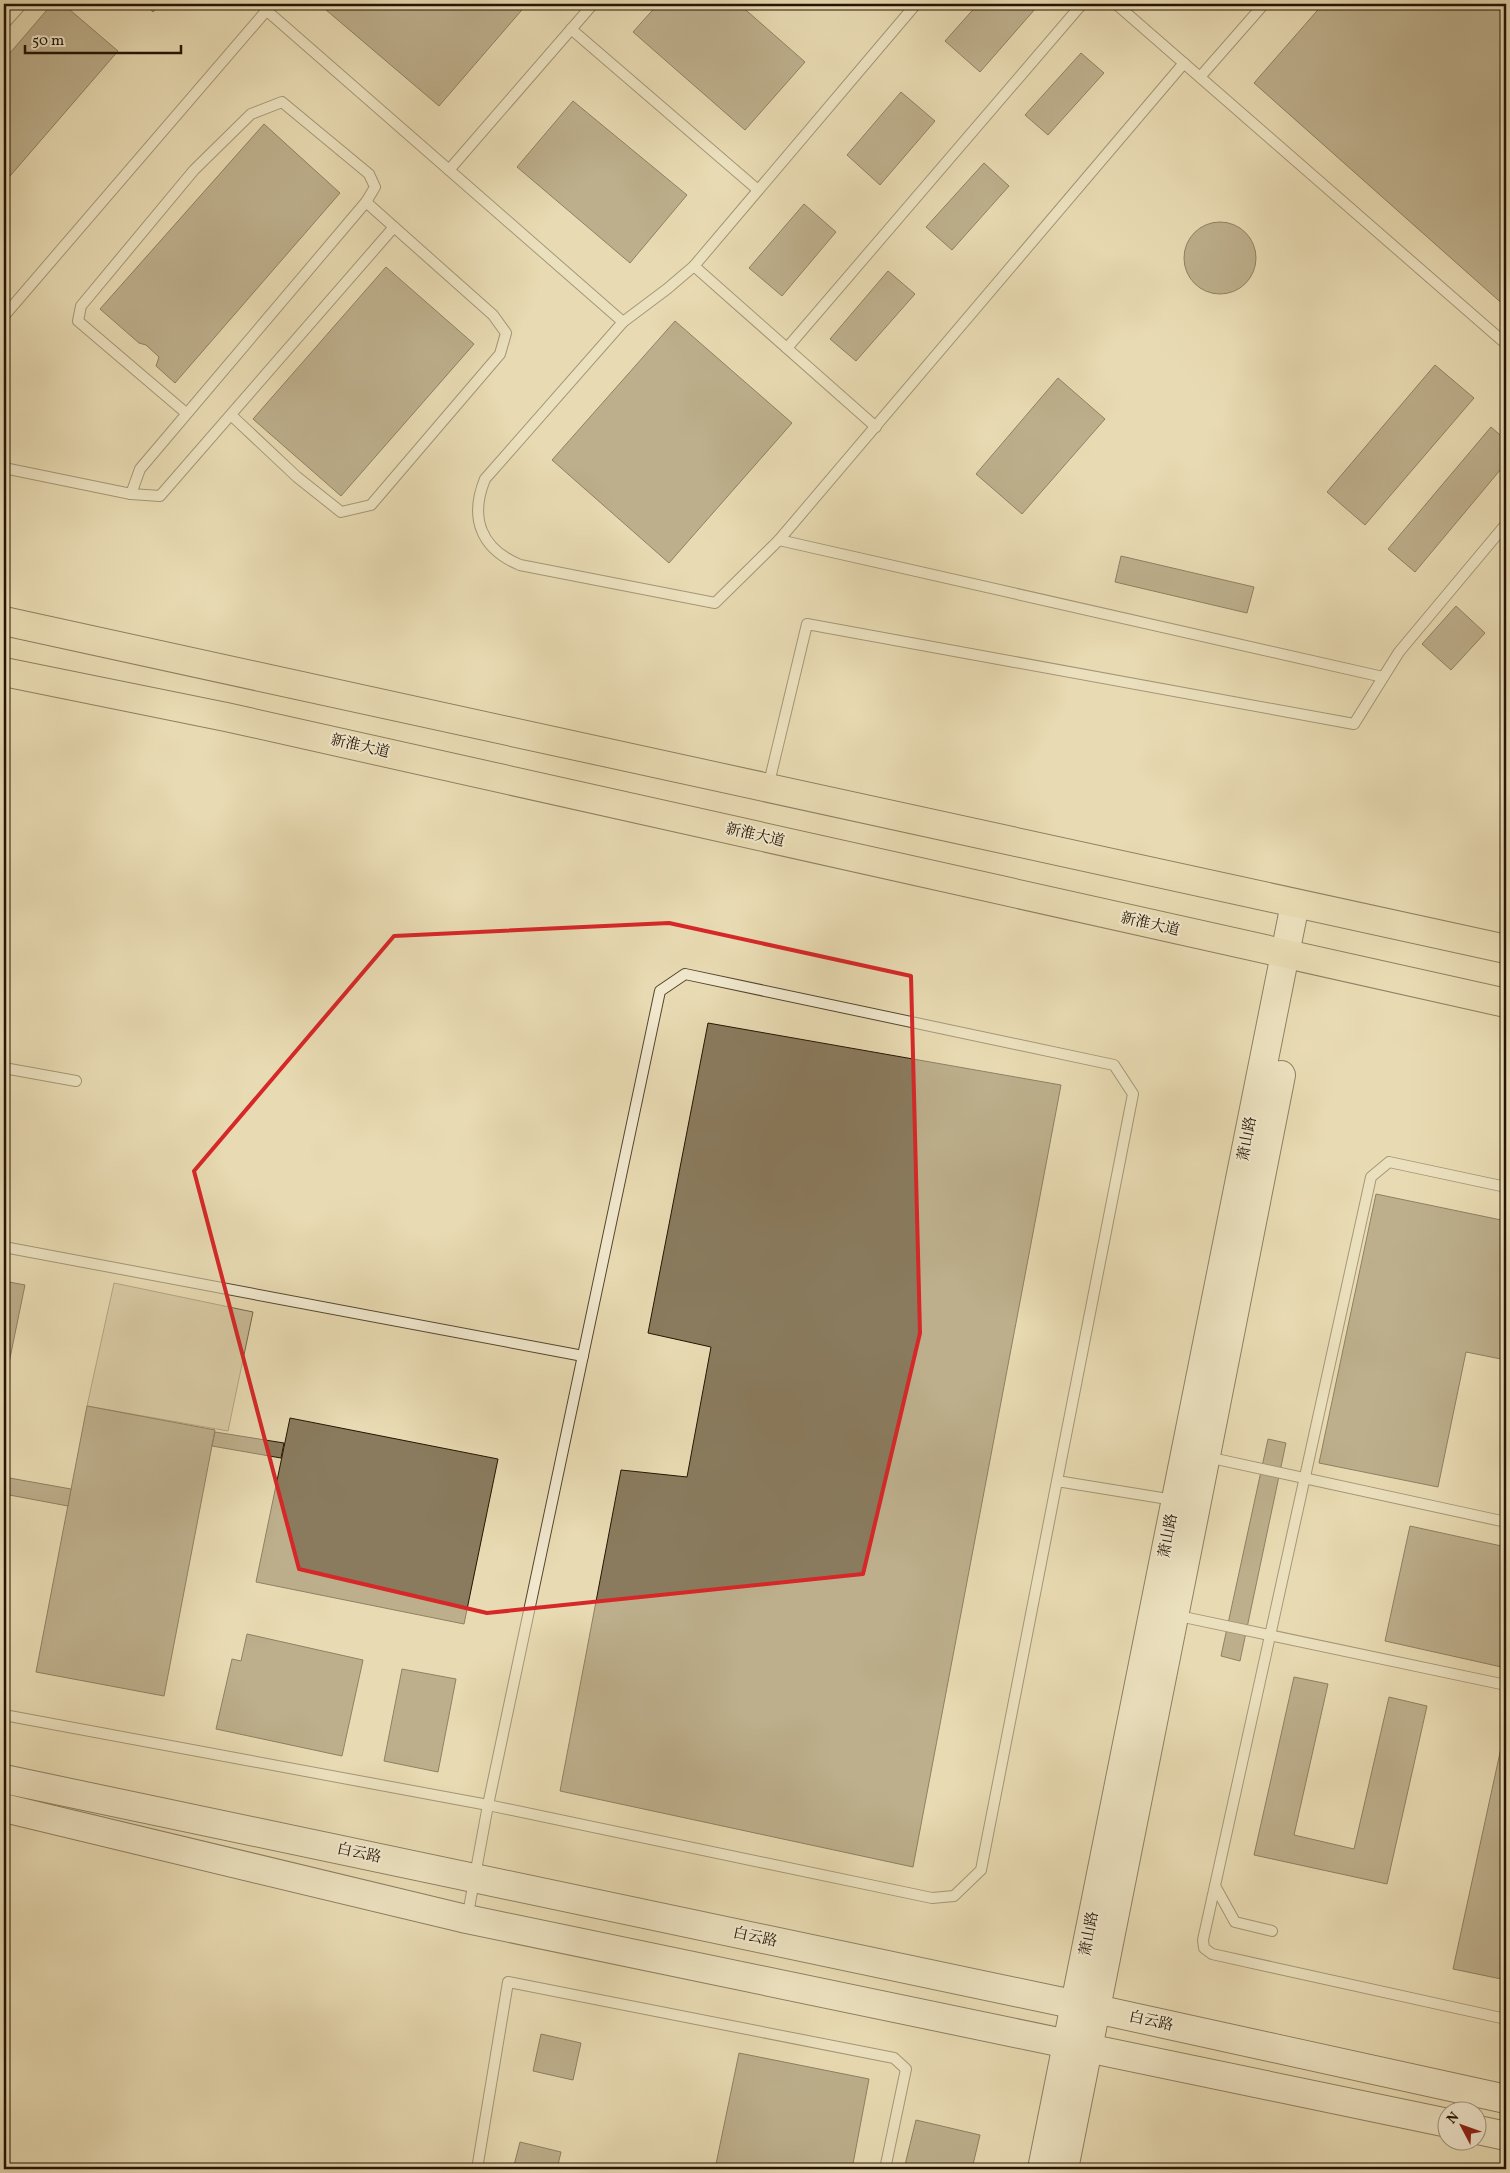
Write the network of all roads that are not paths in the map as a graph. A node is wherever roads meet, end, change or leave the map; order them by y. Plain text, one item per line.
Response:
1 (22, 4) edge
2 (593, 4) edge
3 (916, 4) edge
4 (1082, 4) edge
5 (1116, 4) edge
6 (1264, 4) edge
7 (269, 7) edge
8 (4, 24) edge
9 (571, 29) junction
10 (1184, 63) junction
11 (1200, 77) junction
12 (449, 170) junction
13 (758, 190) junction
14 (366, 202) junction
15 (394, 226) junction
16 (694, 266) junction
17 (4, 316) edge
18 (623, 322) junction
19 (1506, 344) edge
20 (787, 348) junction
21 (186, 413) junction
22 (232, 415) junction
23 (876, 427) junction
24 (4, 468) edge
25 (131, 494) junction
26 (1506, 524) edge
27 (779, 540) junction
28 (4, 621) edge
29 (1383, 677) junction
30 (9, 678) edge
31 (768, 788) junction
32 (1305, 906) junction
33 (1506, 949) edge
34 (1294, 957) junction
35 (1506, 1003) edge
36 (4, 1068) edge
37 (76, 1081) dead end
38 (1506, 1187) edge
39 (4, 1247) edge
40 (583, 1356) junction
41 (1207, 1457) junction
42 (1305, 1478) junction
43 (1057, 1481) junction
44 (1187, 1502) junction
45 (1506, 1522) edge
46 (1173, 1615) junction
47 (1270, 1635) junction
48 (1506, 1685) edge
49 (4, 1715) edge
50 (4, 1779) edge
51 (488, 1805) junction
52 (4, 1808) edge
53 (474, 1878) junction
54 (1215, 1886) junction
55 (467, 1918) junction
56 (1272, 1931) dead end
57 (1085, 2007) junction
58 (1506, 2019) edge
59 (1078, 2045) junction
60 (1506, 2099) edge
61 (1438, 2121) edge
62 (1488, 2132) edge
63 (1506, 2136) edge
64 (476, 2169) edge
65 (885, 2169) edge
66 (1042, 2169) edge
67 (1064, 2169) edge

1 - 8 lane
2 - 9 lane
3 - 13 lane
4 - 20 lane
5 - 10 lane
6 - 11 lane
7 - 12 lane
7 - 17 lane
9 - 12 lane
9 - 13 lane
10 - 11 lane
10 - 23 lane
11 - 19 lane
12 - 18 lane
13 - 16 lane
14 - 15 lane
14 - 21 lane
14 - 21 lane
15 - 22 lane
15 - 22 lane
16 - 18 lane
16 - 20 lane
18 - 27 lane
20 - 23 lane
21 - 25 lane
22 - 25 lane
23 - 27 lane
24 - 25 lane
26 - 29 lane
27 - 29 lane
28 - 31 main road
29 - 31 lane
30 - 34 main road, 新淮大道
31 - 32 main road
32 - 33 main road
32 - 34 street, 萧山路
34 - 35 main road, 新淮大道
34 - 41 street, 萧山路
34 - 44 street, 萧山路
36 - 37 lane
38 - 42 lane
39 - 40 lane
40 - 43 lane
40 - 51 lane
41 - 42 lane
41 - 44 street, 萧山路
42 - 45 lane
42 - 47 lane
43 - 44 lane
43 - 51 lane
44 - 46 street, 萧山路
44 - 57 street, 萧山路
46 - 47 lane
46 - 57 street, 萧山路
47 - 48 lane
47 - 54 lane
49 - 51 lane
50 - 53 street, 白云路
51 - 53 lane
52 - 55 street
53 - 55 lane
53 - 57 street, 白云路
54 - 56 lane
54 - 58 lane
55 - 59 street
57 - 59 street, 萧山路
57 - 60 street, 白云路
59 - 61 street
59 - 66 street, 萧山路
59 - 67 street, 萧山路
62 - 63 street
64 - 65 lane

